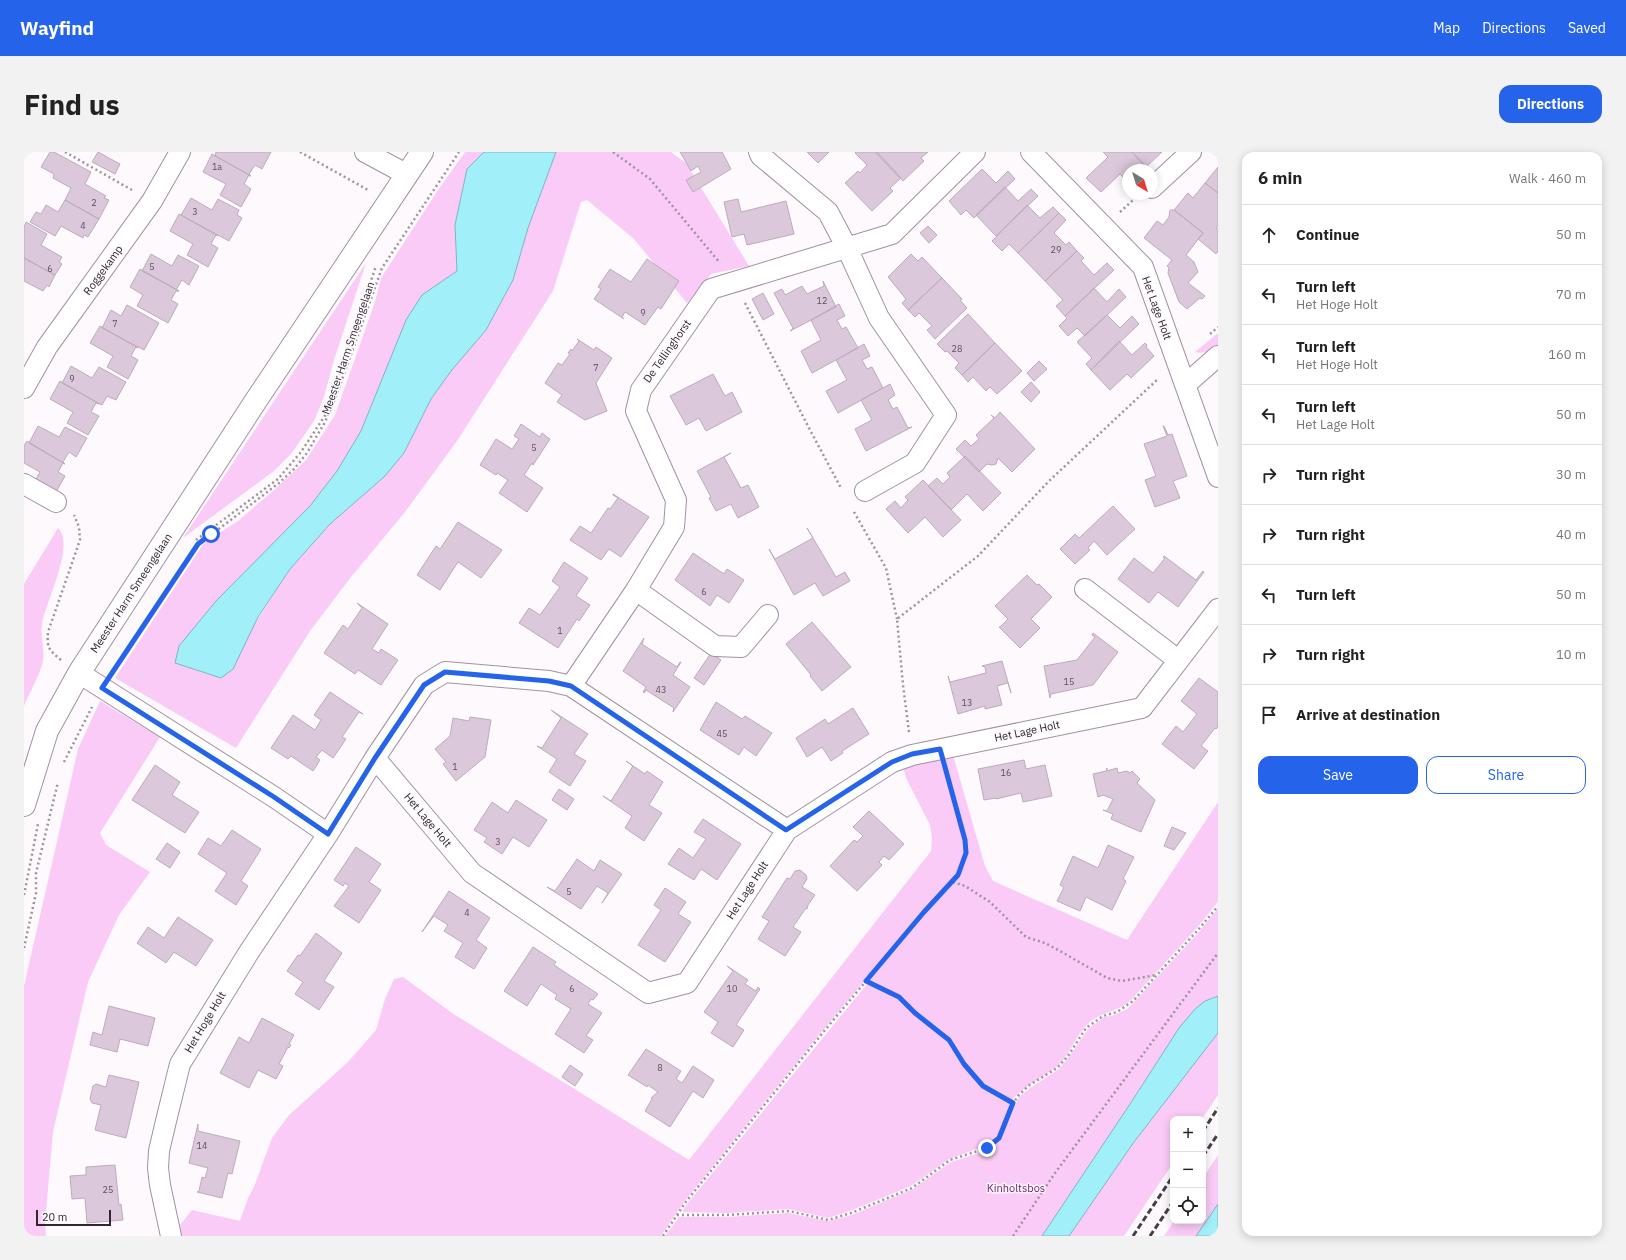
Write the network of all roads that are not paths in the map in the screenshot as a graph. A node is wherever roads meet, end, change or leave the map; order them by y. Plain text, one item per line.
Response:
1 (180, 152) edge
2 (365, 152) edge
3 (422, 152) edge
4 (759, 152) edge
5 (975, 152) edge
6 (1031, 152) edge
7 (1191, 152) edge
8 (406, 174) junction
9 (1158, 182) edge
10 (847, 248) junction
11 (1218, 356) edge
12 (1184, 385) junction
13 (24, 388) edge
14 (1218, 477) edge
15 (24, 484) edge
16 (865, 491) dead end
17 (56, 502) road end
18 (1085, 589) dead end
19 (636, 590) junction
20 (1218, 609) edge
21 (768, 615) dead end
22 (1178, 660) junction
23 (70, 667) junction
24 (571, 686) junction
25 (375, 758) junction
26 (24, 805) edge
27 (786, 830) junction
28 (328, 834) junction
29 (171, 1236) edge

1 - 13 street, Roggekamp
2 - 8 street
3 - 8 street, Meester Harm Smeengelaan
4 - 10 street
5 - 10 street, De Tellinghorst
6 - 12 street, Het Lage Holt
7 - 9 street
8 - 23 street, Meester Harm Smeengelaan
10 - 16 street
10 - 19 street, De Tellinghorst
11 - 12 street
12 - 14 street, Het Lage Holt
15 - 17 street
18 - 22 street
19 - 21 street
19 - 24 street, De Tellinghorst
20 - 22 street, Het Lage Holt
22 - 27 street, Het Lage Holt
23 - 26 street, Meester Harm Smeengelaan
23 - 28 street
24 - 25 street, Het Hoge Holt
24 - 27 street, Het Hoge Holt
25 - 27 street, Het Lage Holt
25 - 28 street, Het Hoge Holt
28 - 29 street, Het Hoge Holt

